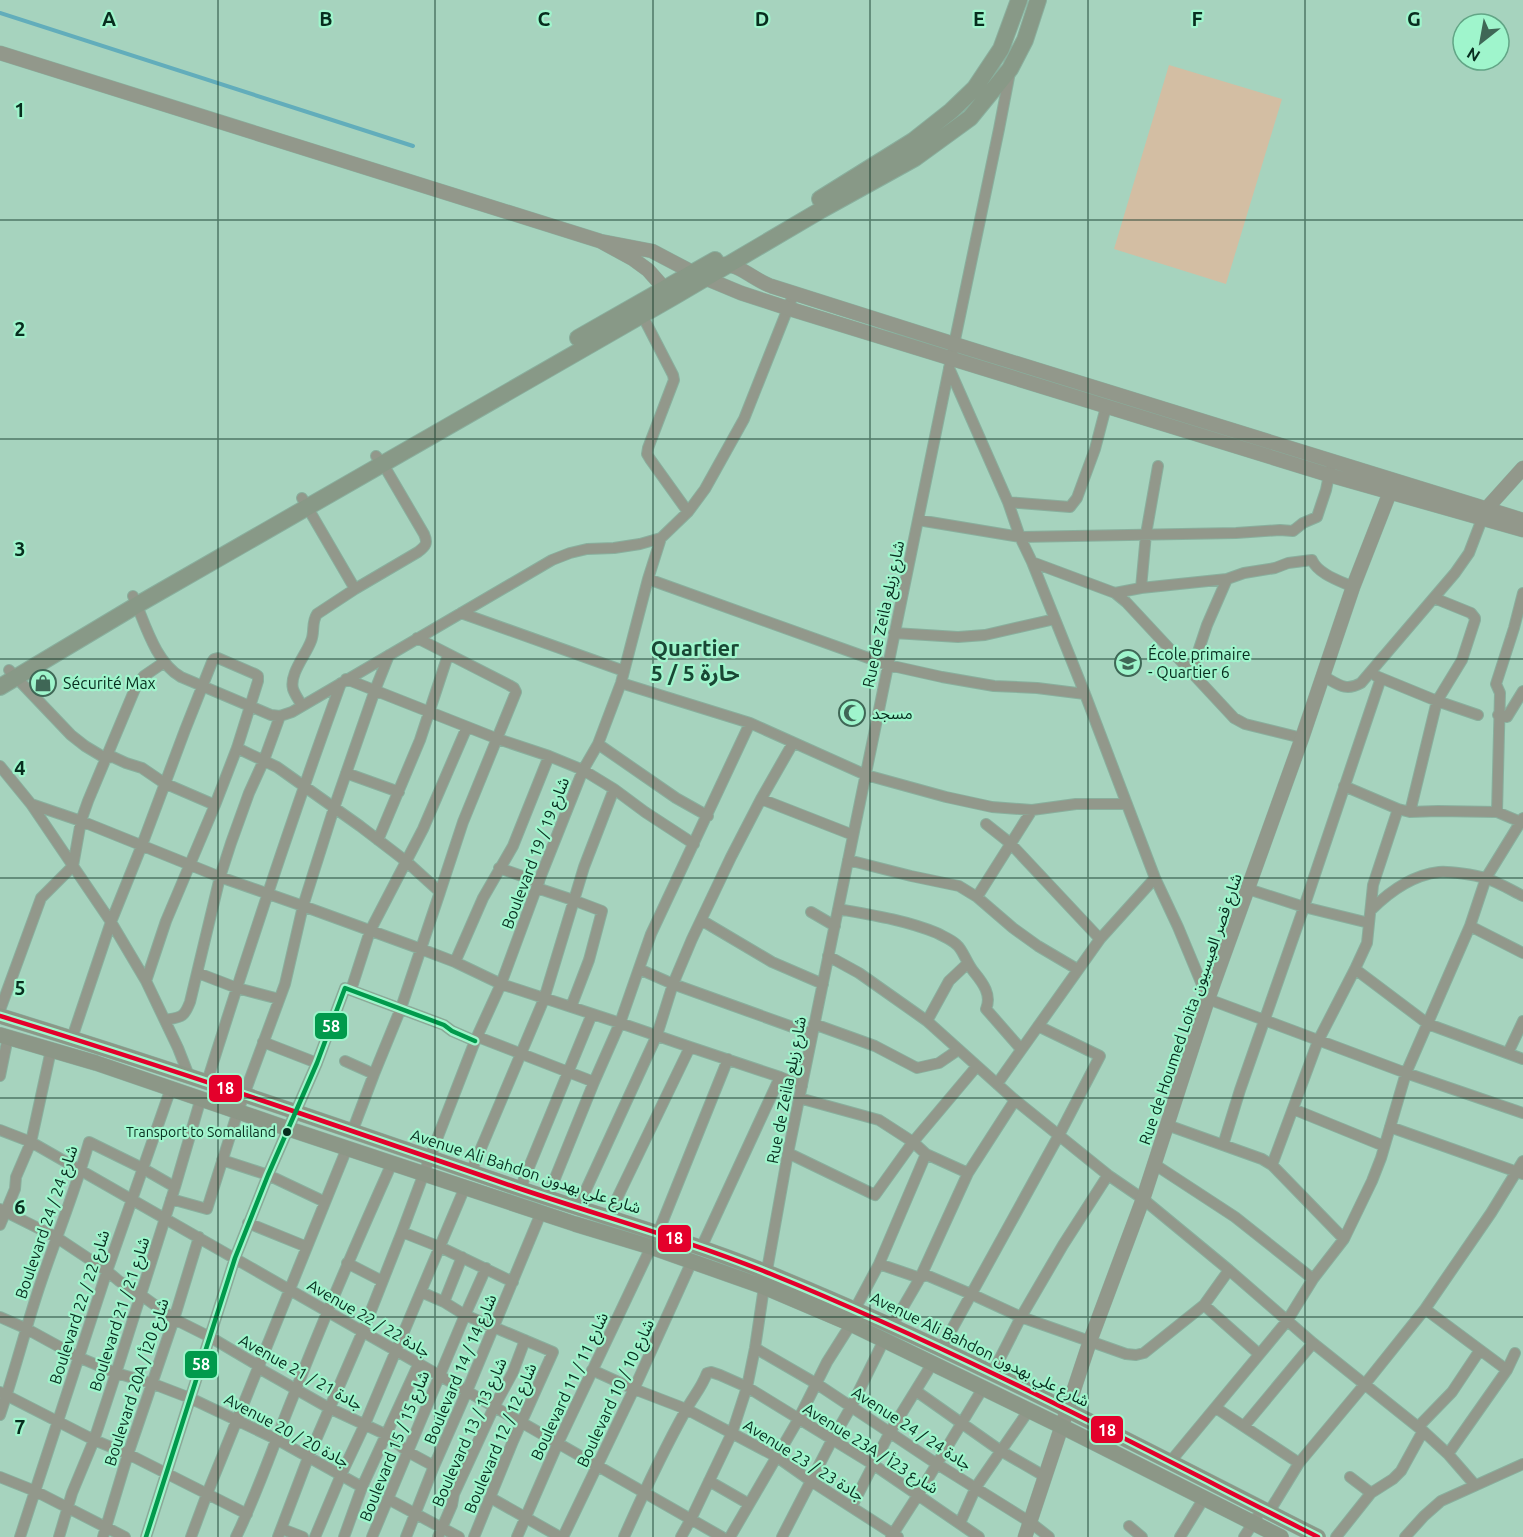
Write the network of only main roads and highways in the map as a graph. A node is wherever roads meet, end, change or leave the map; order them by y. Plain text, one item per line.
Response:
1 (1019, 0) edge
2 (1038, 0) edge
3 (700, 272) junction
4 (639, 310) junction
5 (8, 674) edge
6 (0, 687) edge
7 (0, 1016) edge
8 (4, 1036) edge
9 (766, 1280) junction
10 (1281, 1537) edge
11 (1318, 1537) edge

1 - 3 main road
2 - 3 main road
3 - 4 main road
3 - 4 main road
4 - 5 main road
5 - 6 main road
7 - 9 main road, Avenue Ali Bahdon شارع علي بهدون
8 - 9 main road, Avenue Ali Bahdon شارع علي بهدون
9 - 10 main road, Avenue Ali Bahdon شارع علي بهدون
9 - 11 main road, Avenue Ali Bahdon شارع علي بهدون

